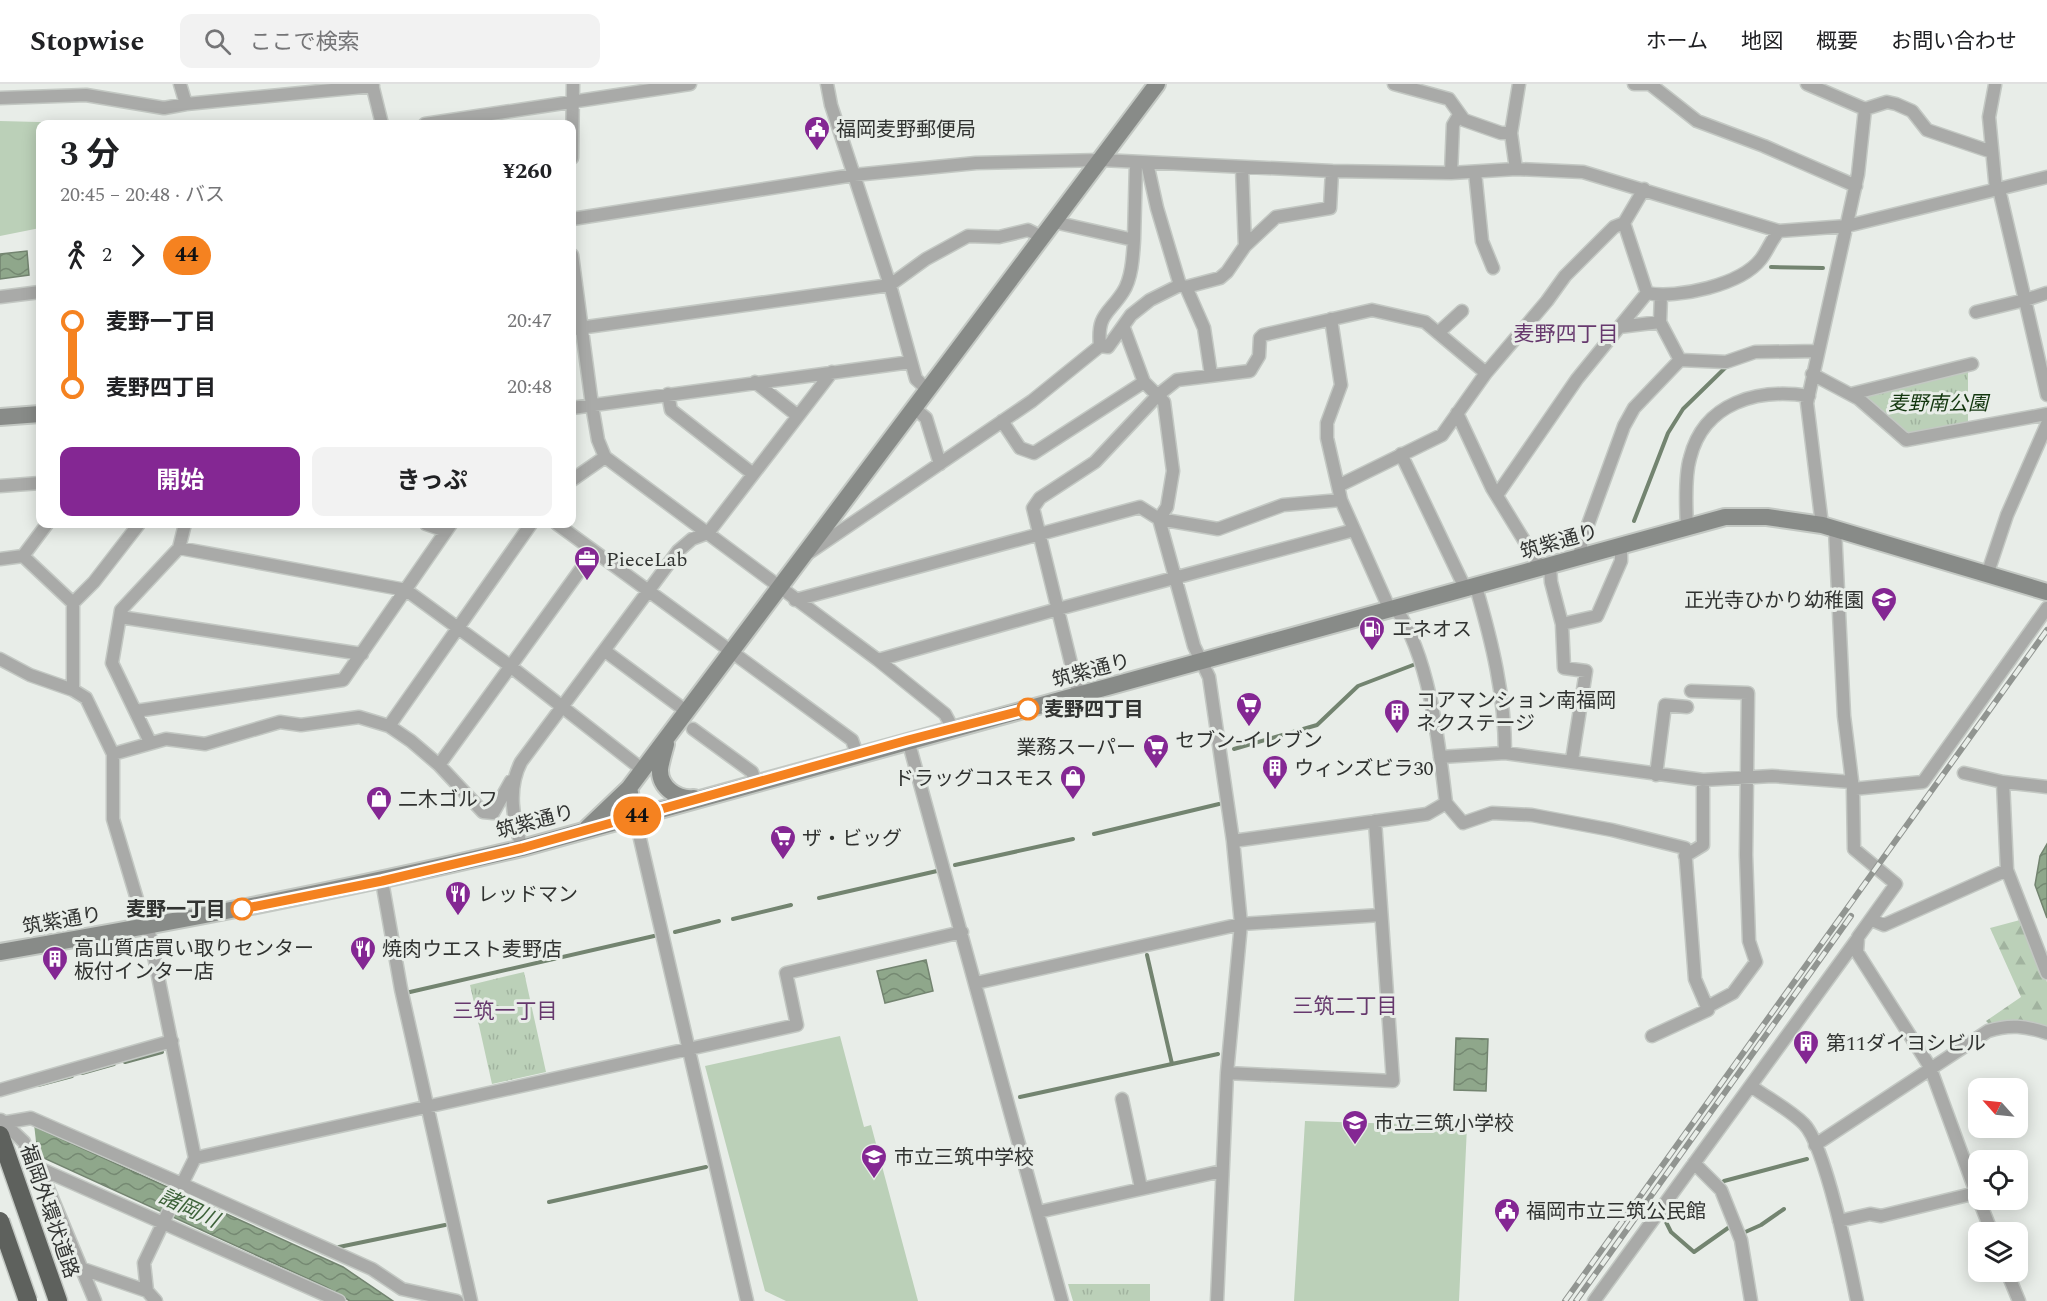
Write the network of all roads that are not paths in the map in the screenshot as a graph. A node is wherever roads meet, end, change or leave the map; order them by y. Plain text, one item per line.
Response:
1 (180, 84) edge
2 (573, 84) edge
3 (690, 84) edge
4 (827, 84) edge
5 (1394, 84) edge
6 (1520, 84) edge
7 (1634, 84) edge
8 (1649, 84) edge
9 (1807, 84) edge
10 (373, 85) edge
11 (1995, 85) edge
12 (1151, 87) edge
13 (0, 98) edge
14 (573, 101) junction
15 (186, 104) junction
16 (1865, 109) junction
17 (1459, 116) junction
18 (381, 120) edge
19 (451, 120) edge
20 (573, 120) edge
21 (1511, 133) junction
22 (1992, 152) junction
23 (1101, 160) junction
24 (1142, 163) junction
25 (1242, 167) junction
26 (1516, 169) junction
27 (1332, 171) junction
28 (1475, 172) junction
29 (1451, 173) junction
30 (854, 175) junction
31 (2047, 177) edge
32 (1856, 186) junction
33 (1644, 189) junction
34 (1997, 189) junction
35 (576, 218) edge
36 (1054, 222) junction
37 (1624, 223) junction
38 (1847, 226) junction
39 (1779, 231) junction
40 (1042, 237) junction
41 (1134, 240) junction
42 (1245, 246) junction
43 (1493, 268) dead end
44 (890, 285) junction
45 (1183, 286) junction
46 (36, 292) edge
47 (1647, 293) junction
48 (2047, 293) edge
49 (1661, 296) junction
50 (0, 297) edge
51 (2025, 300) junction
52 (1462, 311) dead end
53 (1976, 312) dead end
54 (1331, 319) junction
55 (1660, 322) junction
56 (1619, 327) junction
57 (1124, 328) junction
58 (576, 329) edge
59 (1438, 333) junction
60 (1100, 346) junction
61 (1818, 351) junction
62 (1680, 360) junction
63 (911, 362) junction
64 (1972, 364) dead end
65 (832, 372) junction
66 (1486, 373) junction
67 (1812, 374) junction
68 (1211, 375) junction
69 (754, 382) junction
70 (1144, 382) junction
71 (928, 390) junction
72 (668, 394) junction
73 (1851, 394) junction
74 (1158, 395) junction
75 (2047, 395) edge
76 (1809, 396) junction
77 (591, 405) junction
78 (576, 407) edge
79 (914, 408) junction
80 (1457, 413) junction
81 (36, 414) edge
82 (2047, 414) edge
83 (798, 416) junction
84 (0, 417) edge
85 (1002, 421) junction
86 (2047, 423) edge
87 (1401, 454) junction
88 (605, 457) junction
89 (940, 464) junction
90 (753, 474) junction
91 (576, 477) edge
92 (36, 483) edge
93 (0, 486) edge
94 (1338, 486) junction
95 (1497, 495) junction
96 (1341, 500) junction
97 (1159, 519) junction
98 (1687, 527) junction
99 (1828, 527) junction
100 (44, 528) edge
101 (136, 528) edge
102 (184, 528) edge
103 (448, 528) edge
104 (528, 528) edge
105 (562, 528) edge
106 (1354, 531) junction
107 (708, 533) junction
108 (1039, 535) junction
109 (1621, 544) junction
110 (179, 548) junction
111 (594, 552) junction
112 (23, 556) junction
113 (1579, 557) junction
114 (0, 559) edge
115 (800, 559) junction
116 (1546, 566) junction
117 (1988, 575) junction
118 (1173, 578) junction
119 (778, 588) junction
120 (1471, 588) junction
121 (406, 590) junction
122 (649, 591) junction
123 (2047, 592) edge
124 (795, 600) junction
125 (73, 603) junction
126 (2047, 608) edge
127 (1058, 609) junction
128 (1393, 610) junction
129 (120, 617) junction
130 (1562, 624) junction
131 (459, 629) junction
132 (605, 651) junction
133 (730, 653) junction
134 (362, 654) junction
135 (0, 659) edge
136 (878, 660) junction
137 (1202, 662) junction
138 (510, 666) junction
139 (73, 690) junction
140 (1691, 691) dead end
141 (1079, 696) junction
142 (562, 706) junction
143 (1687, 706) dead end
144 (136, 711) junction
145 (686, 711) junction
146 (389, 726) junction
147 (693, 729) dead end
148 (952, 729) junction
149 (668, 734) junction
150 (908, 740) junction
151 (150, 742) junction
152 (1505, 753) junction
153 (112, 754) junction
154 (857, 754) junction
155 (1440, 757) junction
156 (1572, 760) junction
157 (439, 765) junction
158 (643, 770) junction
159 (1964, 773) dead end
160 (1656, 775) junction
161 (513, 777) junction
162 (1746, 777) junction
163 (1703, 780) junction
164 (2003, 782) junction
165 (756, 783) junction
166 (1852, 786) junction
167 (2047, 787) edge
168 (629, 788) junction
169 (700, 797) junction
170 (1446, 803) junction
171 (634, 817) junction
172 (1375, 821) junction
173 (586, 829) junction
174 (1233, 841) junction
175 (522, 848) junction
176 (1685, 856) junction
177 (2007, 870) junction
178 (382, 881) junction
179 (1381, 915) junction
180 (1872, 920) junction
181 (1241, 924) junction
182 (148, 927) junction
183 (962, 932) junction
184 (1858, 937) junction
185 (0, 952) edge
186 (2047, 973) edge
187 (975, 983) junction
188 (1707, 1007) junction
189 (2047, 1033) edge
190 (1652, 1036) dead end
191 (172, 1041) junction
192 (688, 1050) junction
193 (1930, 1067) junction
194 (1227, 1073) junction
195 (1750, 1086) junction
196 (0, 1090) edge
197 (1122, 1099) dead end
198 (429, 1107) junction
199 (1, 1126) edge
200 (1815, 1145) junction
201 (0, 1154) edge
202 (195, 1158) junction
203 (1694, 1163) junction
204 (40, 1169) junction
205 (1968, 1170) edge
206 (1222, 1171) junction
207 (182, 1184) junction
208 (1140, 1188) junction
209 (1968, 1199) edge
210 (1038, 1212) junction
211 (0, 1221) edge
212 (1839, 1221) junction
213 (163, 1223) junction
214 (83, 1269) junction
215 (2011, 1282) edge
216 (152, 1296) edge
217 (28, 1301) edge
218 (52, 1301) edge
219 (58, 1301) edge
220 (95, 1301) edge
221 (339, 1301) edge
222 (457, 1301) edge
223 (471, 1301) edge
224 (747, 1301) edge
225 (1062, 1301) edge
226 (1217, 1301) edge
227 (1594, 1301) edge
228 (1751, 1301) edge
229 (1857, 1301) edge
230 (2019, 1301) edge

1 - 15 street
2 - 14 street
3 - 14 street
4 - 30 street
5 - 17 street
6 - 21 street
7 - 8 street
8 - 32 street
9 - 16 street
10 - 15 street
10 - 18 street
11 - 22 street
12 - 23 street
13 - 15 street
14 - 19 street
14 - 20 street
16 - 22 street
16 - 32 street
17 - 21 street
17 - 29 street
21 - 26 street
22 - 34 street
23 - 24 street
23 - 30 street
23 - 36 street
24 - 25 street
24 - 41 street
24 - 45 street
25 - 27 street
25 - 42 street
26 - 28 street
26 - 33 street
27 - 29 street
27 - 42 street
28 - 29 street
28 - 43 street
30 - 35 street
30 - 44 street
31 - 34 street
32 - 38 street
33 - 37 street
33 - 39 street
34 - 38 street
34 - 51 street
36 - 40 street
36 - 41 street
37 - 47 street
37 - 66 street
38 - 39 street
38 - 61 street
39 - 49 street
40 - 44 street
40 - 71 street
41 - 60 street
42 - 45 street
44 - 58 street
44 - 63 street
45 - 57 street
45 - 68 street
46 - 50 street
47 - 49 street
47 - 56 street
48 - 51 street
49 - 55 street
51 - 53 street
51 - 75 street
52 - 59 street
54 - 59 street
54 - 68 street
54 - 94 street
55 - 56 street
55 - 62 street
56 - 95 street
57 - 60 street
57 - 70 street
58 - 77 street
59 - 66 street
60 - 85 street
61 - 62 street
61 - 67 street
62 - 113 street
63 - 65 street
63 - 71 street
64 - 73 street
65 - 69 street
65 - 83 street
66 - 80 street
67 - 73 street
67 - 76 street
68 - 74 street
69 - 72 street
69 - 83 street
70 - 74 street
70 - 85 street
71 - 79 street
72 - 77 street
72 - 90 street
73 - 82 street
74 - 97 street
74 - 108 street
76 - 98 street
76 - 99 street
77 - 78 street
77 - 88 street
79 - 89 street
79 - 115 street
80 - 87 street
80 - 95 street
81 - 84 street
83 - 90 street
85 - 89 street
86 - 117 street
87 - 94 street
87 - 120 street
88 - 91 street
88 - 107 street
89 - 115 street
90 - 107 street
92 - 93 street
94 - 96 street
95 - 116 street
96 - 97 street
96 - 106 street
97 - 108 street
97 - 118 street
98 - 99 street, 筑紫通り
98 - 109 street, 筑紫通り
99 - 117 street, 筑紫通り
99 - 166 street
100 - 112 street
101 - 125 street
102 - 110 street
103 - 121 street
104 - 131 street
105 - 111 street
106 - 118 street
106 - 128 street
107 - 119 street
107 - 122 street
108 - 124 street
108 - 127 street
109 - 113 street, 筑紫通り
109 - 130 street
110 - 121 street
110 - 129 street
111 - 122 street
111 - 138 street
112 - 114 street
112 - 125 street
113 - 116 street, 筑紫通り
115 - 119 street
116 - 120 street, 筑紫通り
116 - 130 street
117 - 123 street, 筑紫通り
118 - 127 street
118 - 137 street
119 - 124 street
119 - 133 street
120 - 128 street, 筑紫通り
120 - 152 street
121 - 131 street
121 - 134 street
122 - 132 street
122 - 133 street
124 - 136 street
125 - 139 street
126 - 166 street
127 - 136 street
127 - 141 street
128 - 137 street, 筑紫通り
128 - 155 street
129 - 134 street
129 - 144 street
130 - 156 street
131 - 138 street
131 - 146 street
132 - 142 street
132 - 145 street
133 - 145 street
133 - 154 street
134 - 144 street
135 - 139 street
136 - 148 street
137 - 141 street, 筑紫通り
137 - 174 street
138 - 142 street
138 - 157 street
139 - 153 street
140 - 162 street
141 - 148 street, 筑紫通り
142 - 158 street
142 - 161 street
143 - 160 street
144 - 151 street
145 - 149 street
146 - 151 street
146 - 157 street
147 - 165 street
148 - 150 street, 筑紫通り
149 - 158 street
149 - 169 street
150 - 154 street, 筑紫通り
150 - 183 street
151 - 153 street
152 - 155 street
152 - 156 street
153 - 182 street
154 - 165 street, 筑紫通り
155 - 170 street
156 - 160 street
157 - 161 street
158 - 168 street
159 - 164 street
160 - 163 street
161 - 175 street
162 - 163 street
162 - 166 street
162 - 188 street
163 - 176 street
164 - 167 street
164 - 177 street
165 - 169 street, 筑紫通り
166 - 180 street
168 - 171 street
168 - 173 street
169 - 171 street, 筑紫通り
170 - 172 street
170 - 176 street
171 - 173 street, 筑紫通り
171 - 192 street
172 - 174 street
172 - 179 street
173 - 175 street, 筑紫通り
174 - 181 street
175 - 178 street, 筑紫通り
176 - 188 street
177 - 180 street
177 - 186 street
178 - 182 street, 筑紫通り
178 - 198 street
179 - 181 street
179 - 194 street
180 - 184 street
181 - 187 street
181 - 194 street
182 - 185 street, 筑紫通り
182 - 191 street
183 - 187 street
183 - 192 street
184 - 193 street
184 - 195 street
187 - 210 street
188 - 190 street
189 - 193 street
191 - 196 street
191 - 202 street
192 - 198 street
192 - 224 street
193 - 200 street
193 - 205 street
194 - 206 street
195 - 200 street
195 - 203 street
197 - 208 street
198 - 202 street
198 - 223 street
199 - 204 street
199 - 207 street
199 - 219 highway, 福岡外環状道路
200 - 212 street
201 - 218 highway
202 - 207 street
203 - 227 street
203 - 228 street
204 - 213 street
204 - 214 street
206 - 208 street
206 - 226 street
207 - 213 street
207 - 222 street
208 - 210 street
209 - 212 street
210 - 225 street
211 - 217 highway, bridge
212 - 229 street
213 - 216 street
213 - 221 street
214 - 216 street
214 - 220 street
215 - 230 street

